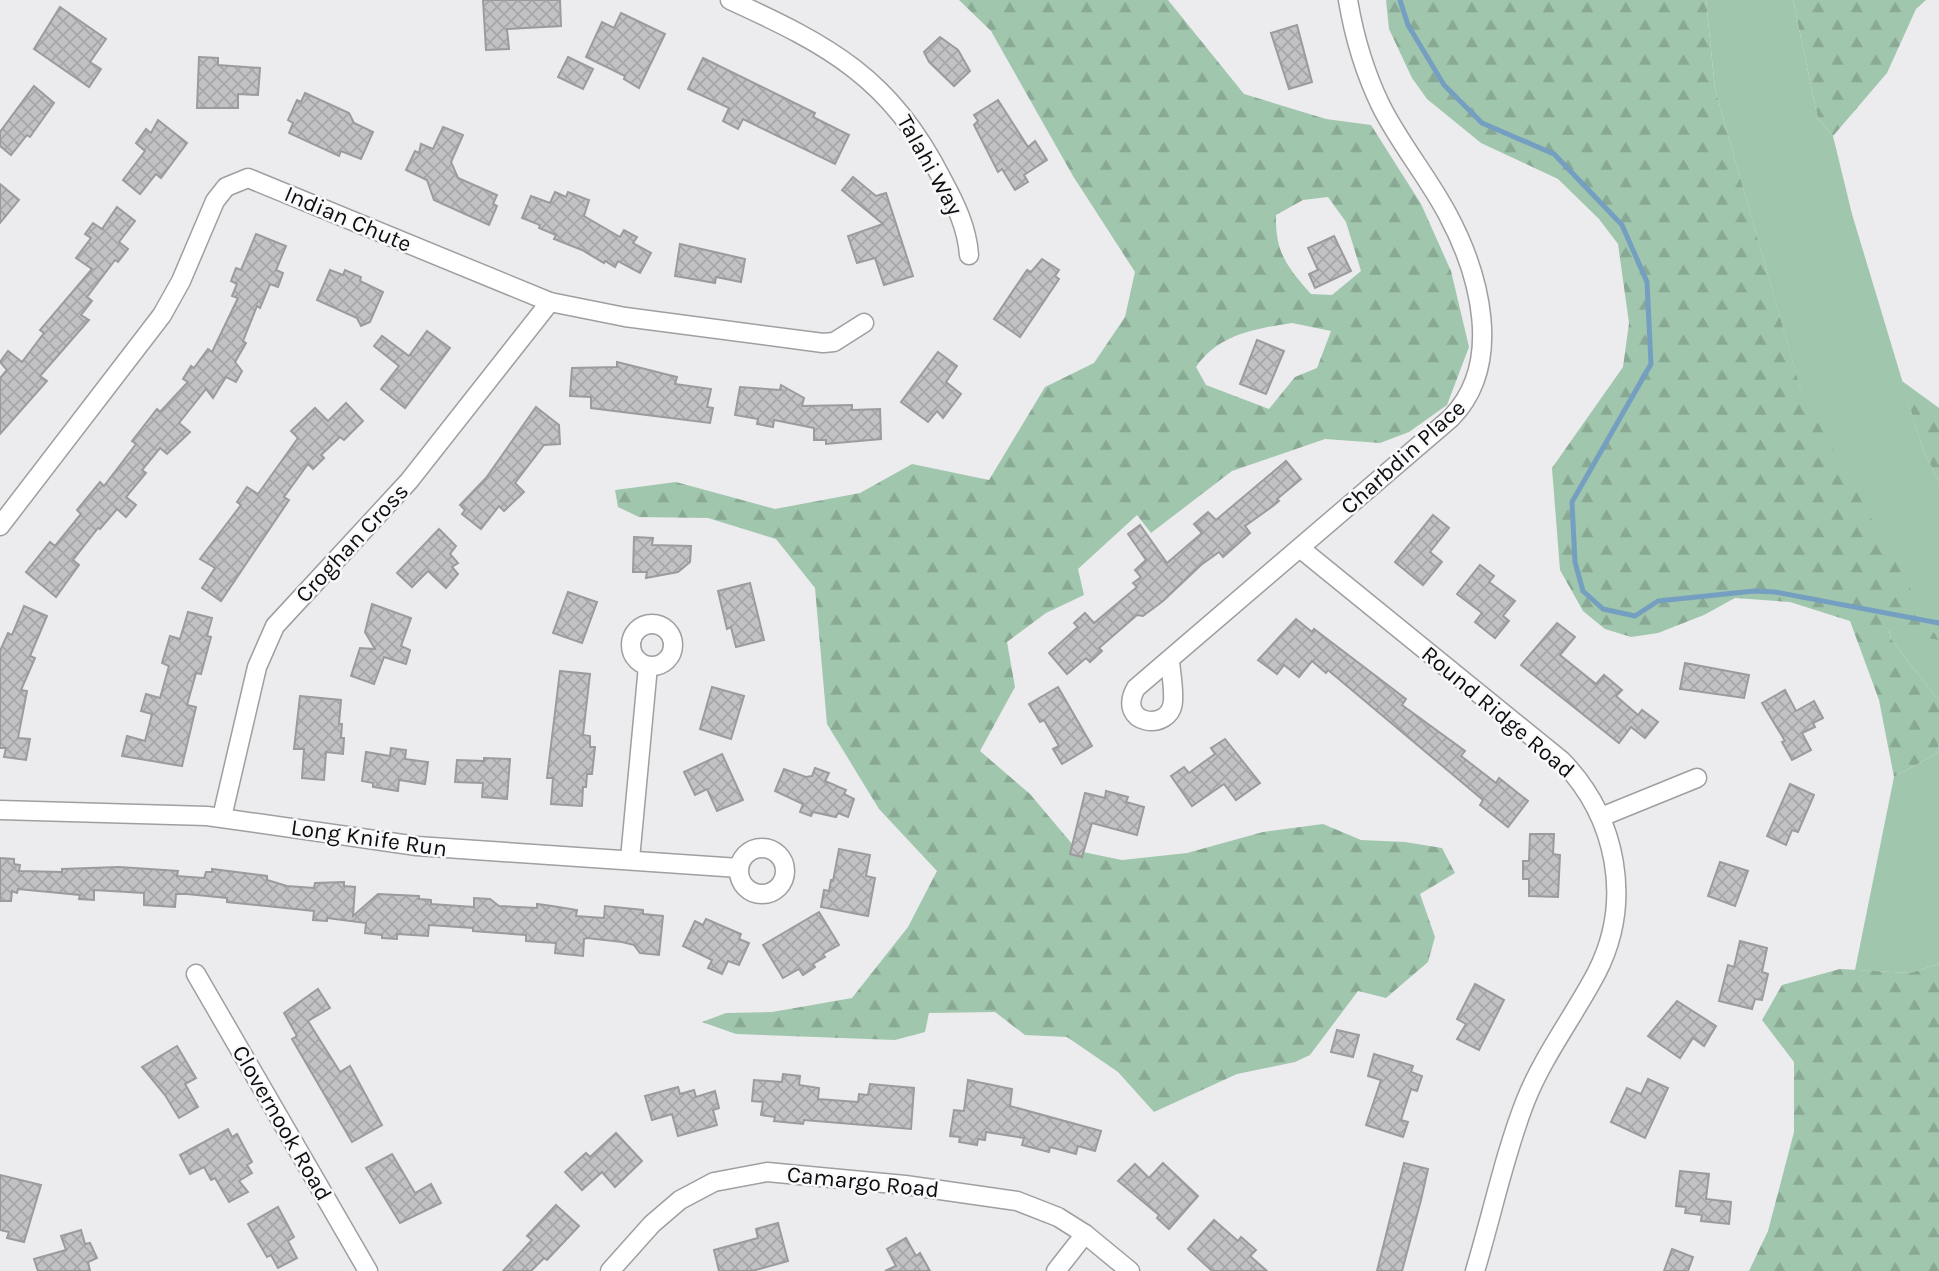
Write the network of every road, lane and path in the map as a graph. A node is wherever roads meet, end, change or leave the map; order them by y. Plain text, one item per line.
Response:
1 (730, 0) edge
2 (1348, 0) edge
3 (969, 255) dead end
4 (550, 302) junction
5 (864, 323) dead end
6 (0, 526) edge
7 (1301, 549) junction
8 (1170, 661) dead end
9 (648, 666) dead end
10 (1697, 778) dead end
11 (0, 810) edge
12 (222, 817) junction
13 (1601, 817) junction
14 (630, 859) junction
15 (739, 868) dead end
16 (196, 974) dead end
17 (1085, 1234) junction
18 (368, 1271) edge
19 (610, 1271) edge
20 (1056, 1271) edge
21 (1130, 1271) edge
22 (1475, 1271) edge

1 - 3 street, Talahi Way
2 - 7 street, Charbdin Place
4 - 5 street, Indian Chute
4 - 6 street, Indian Chute
4 - 12 street, Croghan Cross
7 - 8 street, Charbdin Place
7 - 13 street, Round Ridge Road
9 - 14 street
10 - 13 street
11 - 12 street, Long Knife Run
12 - 14 street, Long Knife Run
13 - 22 street, Round Ridge Road
14 - 15 street, Long Knife Run
16 - 18 street, Clovernook Road
17 - 19 street, Camargo Road
17 - 20 street
17 - 21 street, Camargo Road

